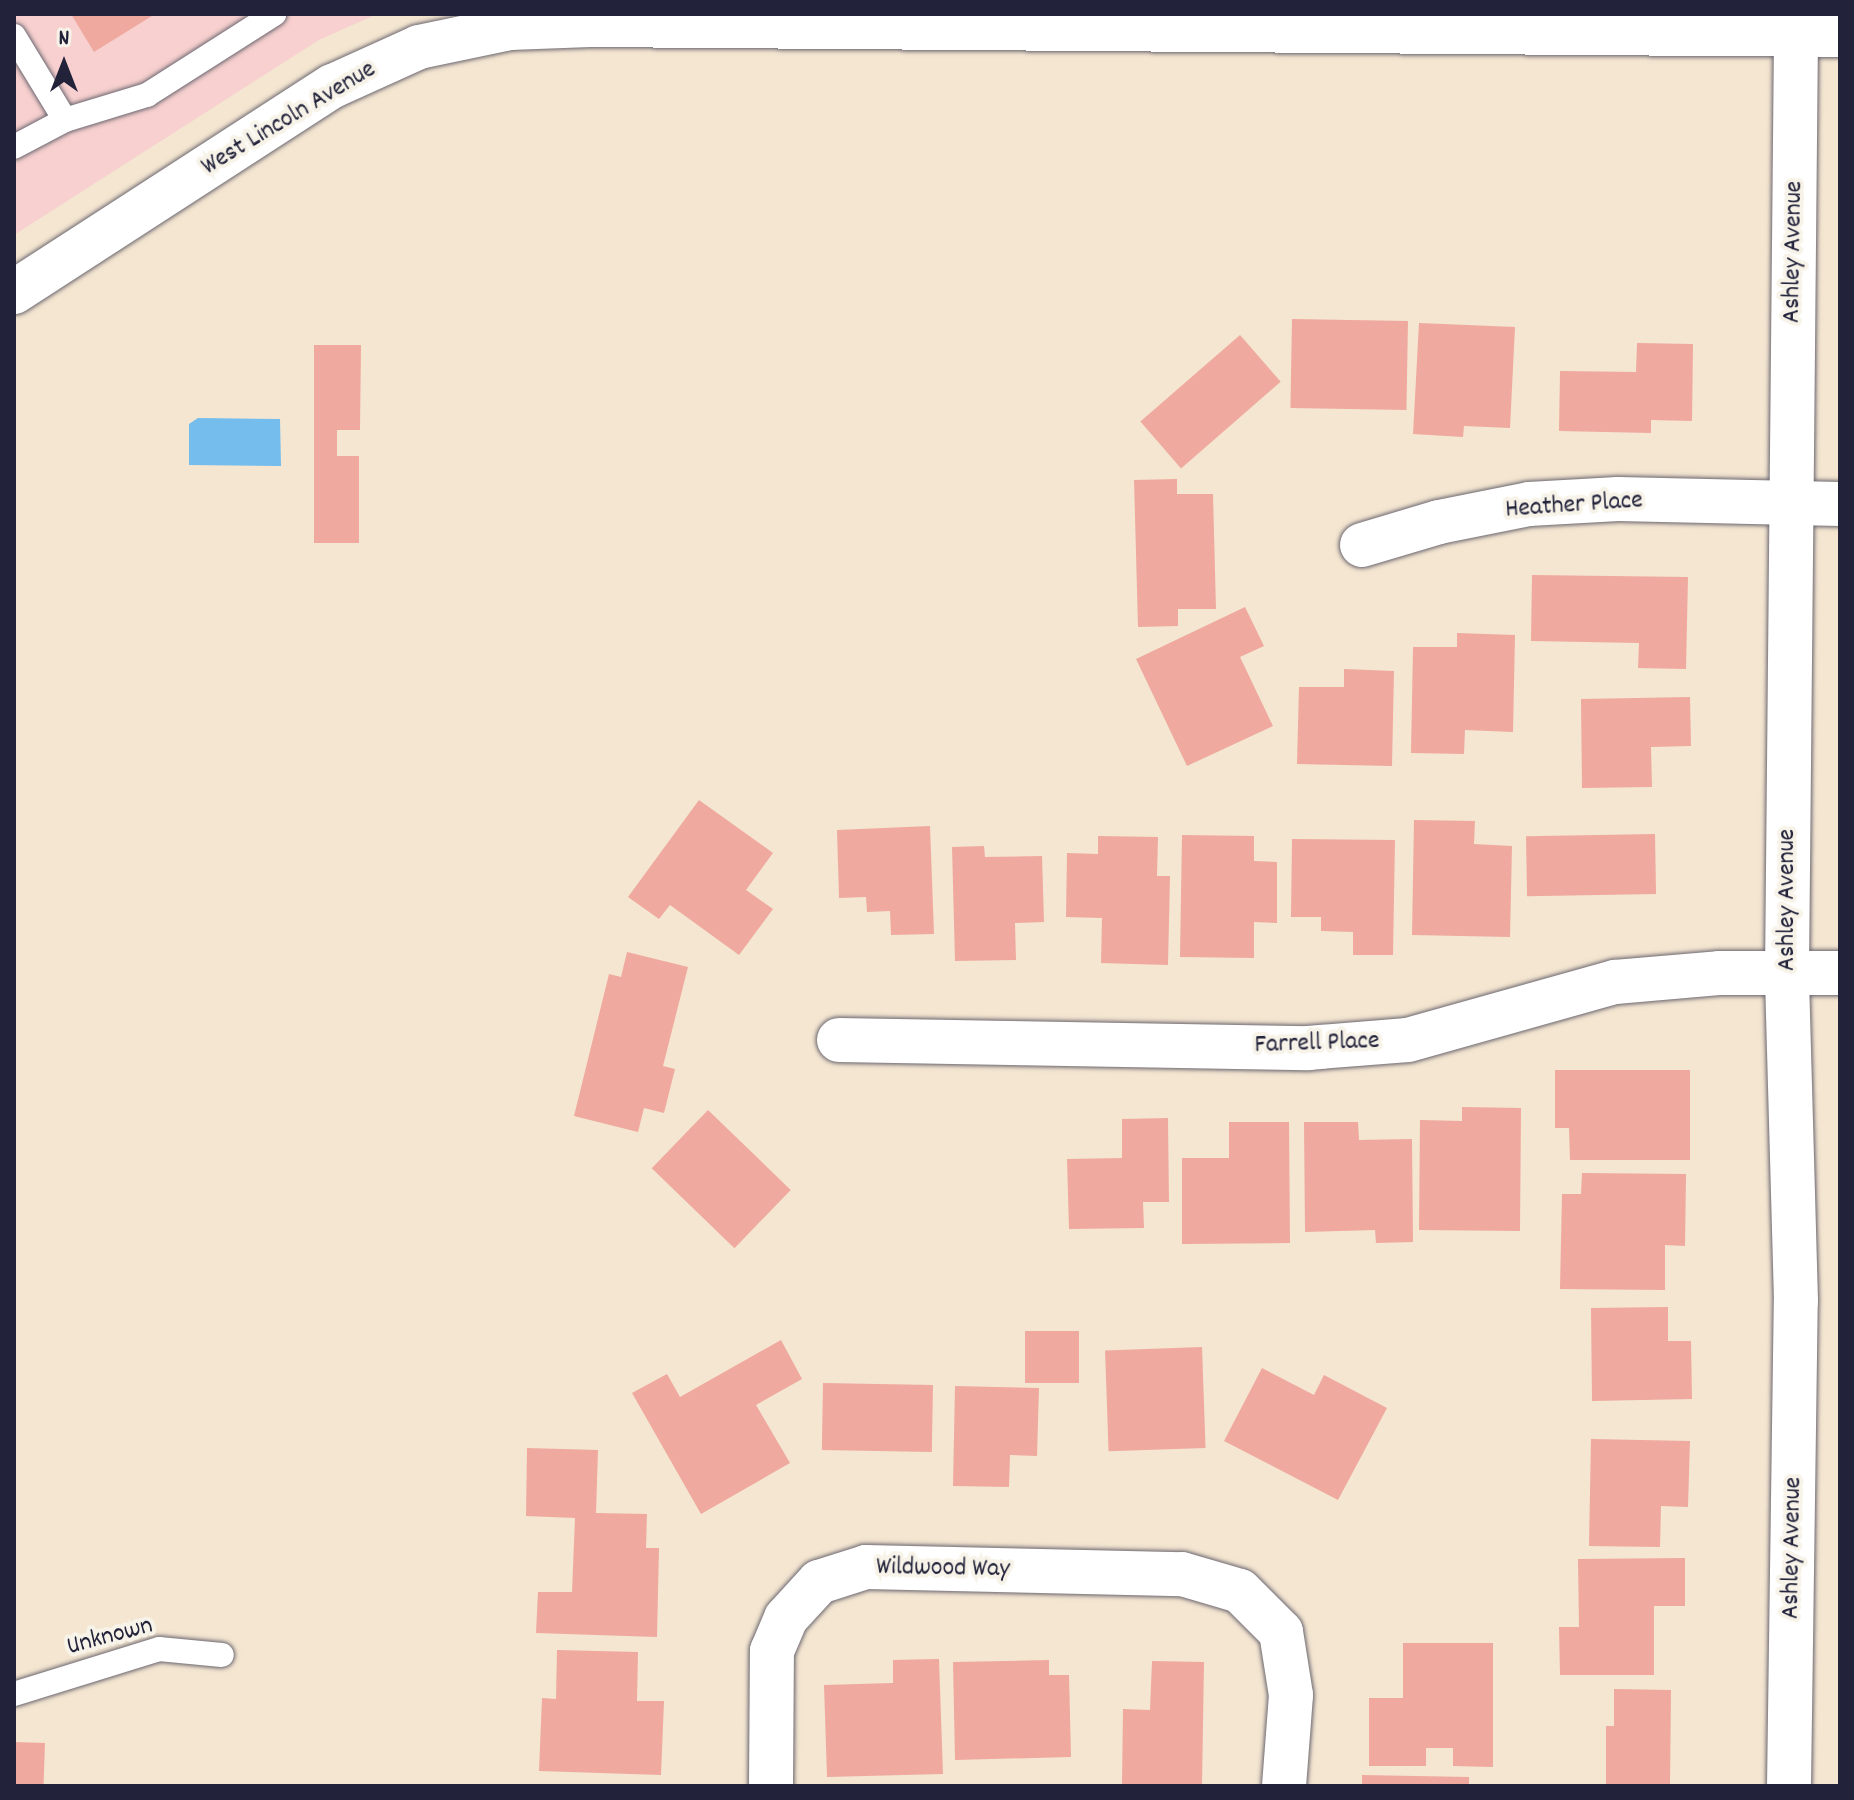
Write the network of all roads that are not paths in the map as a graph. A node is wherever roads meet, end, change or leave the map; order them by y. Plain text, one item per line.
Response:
1 (274, 14) edge
2 (509, 21) edge
3 (1796, 24) edge
4 (1840, 35) edge
5 (14, 36) edge
6 (65, 120) junction
7 (14, 147) edge
8 (14, 292) edge
9 (1791, 503) junction
10 (1840, 504) edge
11 (1362, 545) dead end
12 (1787, 973) junction
13 (1840, 973) edge
14 (839, 1040) dead end
15 (222, 1655) dead end
16 (14, 1694) edge
17 (771, 1786) edge
18 (1284, 1786) edge
19 (1789, 1786) edge

1 - 6 lane
2 - 3 street, West Lincoln Avenue
2 - 8 street, West Lincoln Avenue
3 - 4 street, West Lincoln Avenue
3 - 9 street, Ashley Avenue
5 - 6 lane
6 - 7 lane
9 - 10 street, Heather Place
9 - 11 street, Heather Place
9 - 12 street, Ashley Avenue
12 - 13 street, Farrell Place
12 - 14 street, Farrell Place
12 - 19 street, Ashley Avenue
15 - 16 lane, Unknown
17 - 18 street, Wildwood Way

